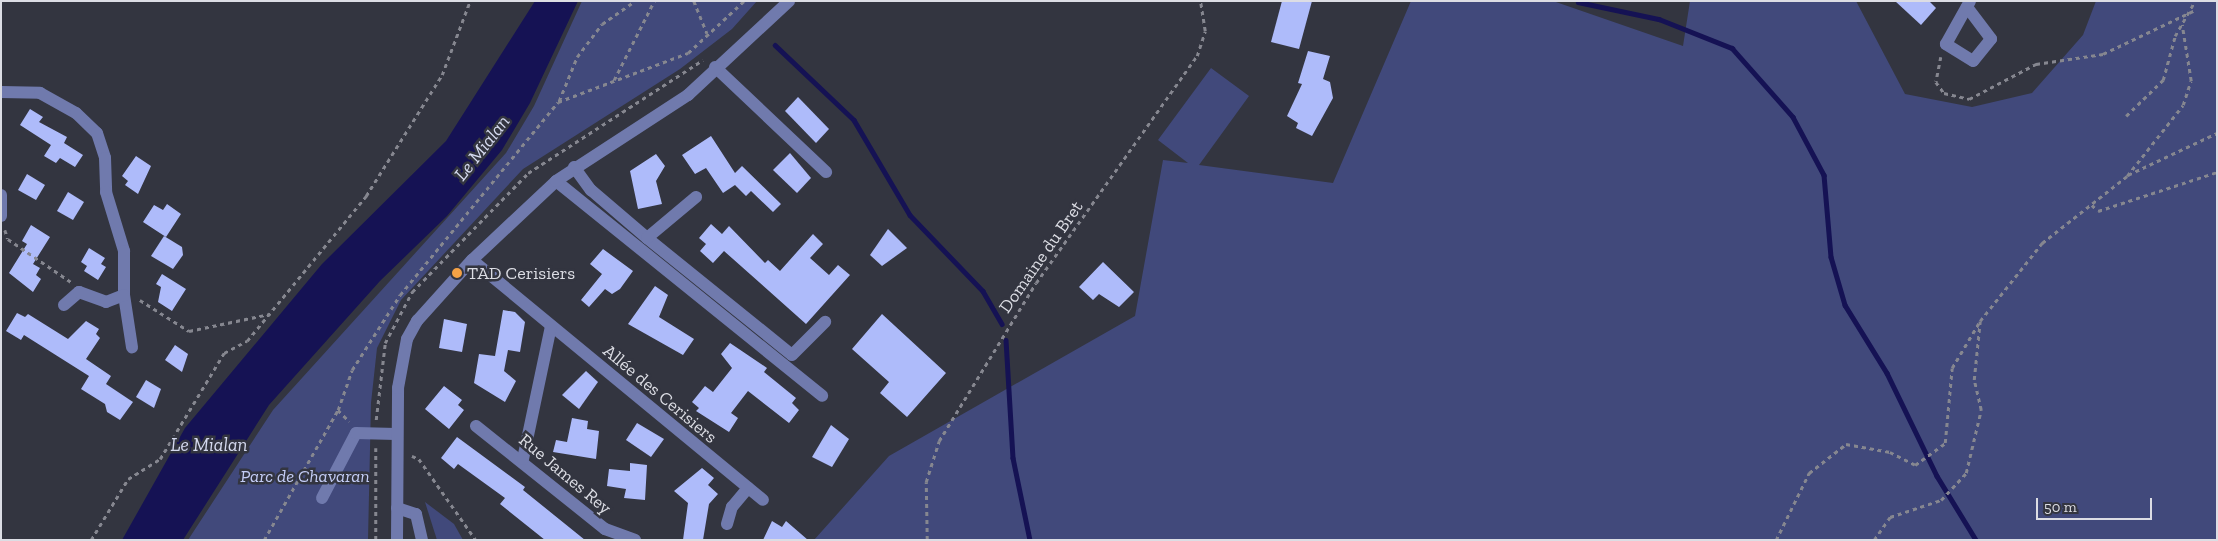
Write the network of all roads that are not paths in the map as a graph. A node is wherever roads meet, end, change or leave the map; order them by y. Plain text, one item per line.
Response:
1 (789, 1) edge
2 (1969, 4) edge
3 (715, 67) junction
4 (1, 92) edge
5 (574, 167) junction
6 (826, 172) dead end
7 (556, 181) junction
8 (1, 195) edge
9 (696, 197) dead end
10 (1, 216) edge
11 (647, 238) junction
12 (472, 260) junction
13 (124, 295) junction
14 (64, 306) dead end
15 (825, 322) dead end
16 (551, 326) junction
17 (132, 347) dead end
18 (822, 396) dead end
19 (476, 426) dead end
20 (396, 434) junction
21 (523, 459) junction
22 (748, 488) junction
23 (322, 498) dead end
24 (763, 500) dead end
25 (397, 508) junction
26 (727, 524) dead end
27 (397, 540) edge
28 (422, 540) edge
29 (636, 540) edge

1 - 3 street
2 - 2 street
3 - 5 street
3 - 6 street
4 - 13 street
5 - 7 street
5 - 11 street
7 - 12 street
7 - 18 street
8 - 10 street
9 - 11 street
11 - 15 street
12 - 16 street, Allée des Cerisiers
12 - 20 street
13 - 14 street
13 - 17 street
16 - 21 street
16 - 22 street, Allée des Cerisiers
19 - 21 street, Rue James Rey
20 - 23 street
20 - 25 street
21 - 29 street, Rue James Rey
22 - 24 street, Allée des Cerisiers
22 - 26 street
25 - 27 street
25 - 28 street

